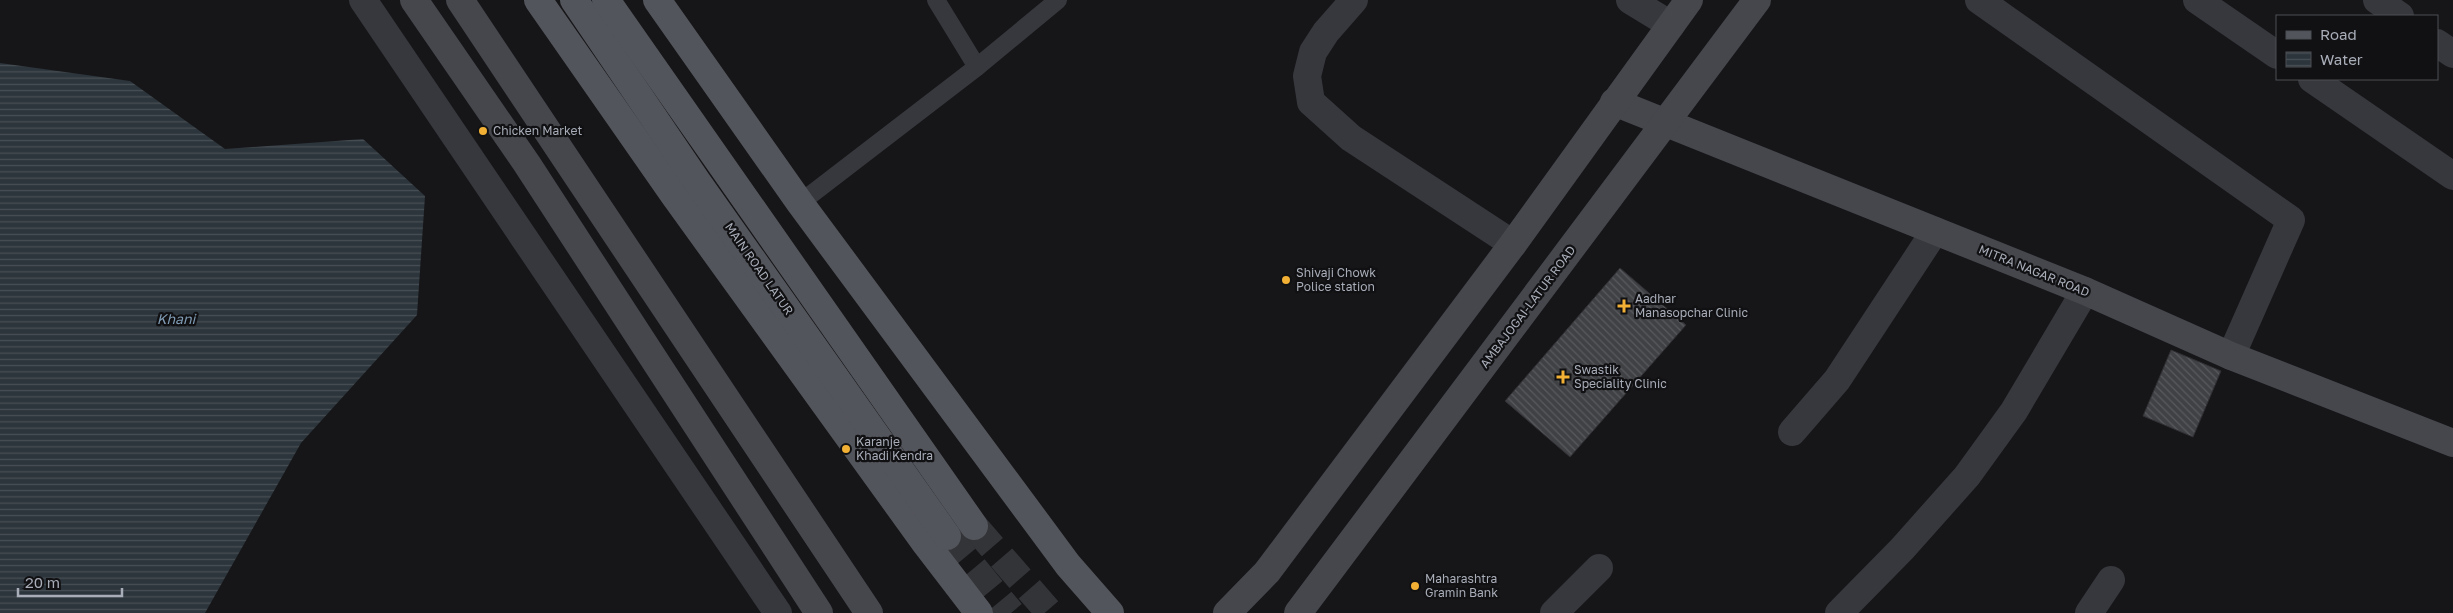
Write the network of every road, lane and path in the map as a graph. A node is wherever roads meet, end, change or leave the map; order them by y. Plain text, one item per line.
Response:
1 (363, 0) edge
2 (414, 0) edge
3 (460, 0) edge
4 (538, 0) edge
5 (574, 0) edge
6 (606, 0) edge
7 (657, 0) edge
8 (936, 0) edge
9 (1058, 0) edge
10 (1354, 0) edge
11 (1630, 0) edge
12 (1689, 0) edge
13 (1757, 0) edge
14 (1979, 0) edge
15 (2197, 0) edge
16 (2377, 0) edge
17 (2399, 15) edge
18 (1670, 25) junction
19 (2438, 44) edge
20 (2276, 54) edge
21 (2453, 54) edge
22 (977, 66) junction
23 (2313, 80) edge
24 (1614, 102) junction
25 (1665, 122) junction
26 (2453, 176) edge
27 (800, 203) junction
28 (1935, 231) junction
29 (1513, 244) junction
30 (2085, 291) junction
31 (2231, 356) junction
32 (1792, 432) dead end
33 (2453, 443) edge
34 (974, 526) tunnel mouth
35 (947, 536) tunnel mouth
36 (1599, 568) dead end
37 (2111, 580) dead end
38 (1306, 610) edge
39 (778, 613) edge
40 (819, 613) edge
41 (869, 613) edge
42 (979, 613) edge
43 (1110, 613) edge
44 (1227, 613) edge
45 (1554, 613) edge
46 (1839, 613) edge
47 (2089, 613) edge

1 - 39 street
2 - 40 street
3 - 41 street
4 - 42 main road
5 - 35 main road, MAIN ROAD LATUR
6 - 34 main road
7 - 27 main road
8 - 22 lane
9 - 22 lane
10 - 29 street
11 - 18 street
12 - 18 street
13 - 25 street, AMBAJOGAI-LATUR ROAD
14 - 31 street
15 - 20 street
16 - 17 street
18 - 24 street
19 - 21 street
22 - 27 lane
23 - 26 street
24 - 25 street, MITRA NAGAR ROAD
24 - 29 street
25 - 28 street, MITRA NAGAR ROAD
25 - 38 street, AMBAJOGAI-LATUR ROAD
27 - 43 main road
28 - 30 street, MITRA NAGAR ROAD
28 - 32 street
29 - 44 street
30 - 31 street, MITRA NAGAR ROAD
30 - 46 street
31 - 33 street, MITRA NAGAR ROAD
36 - 45 street
37 - 47 street

